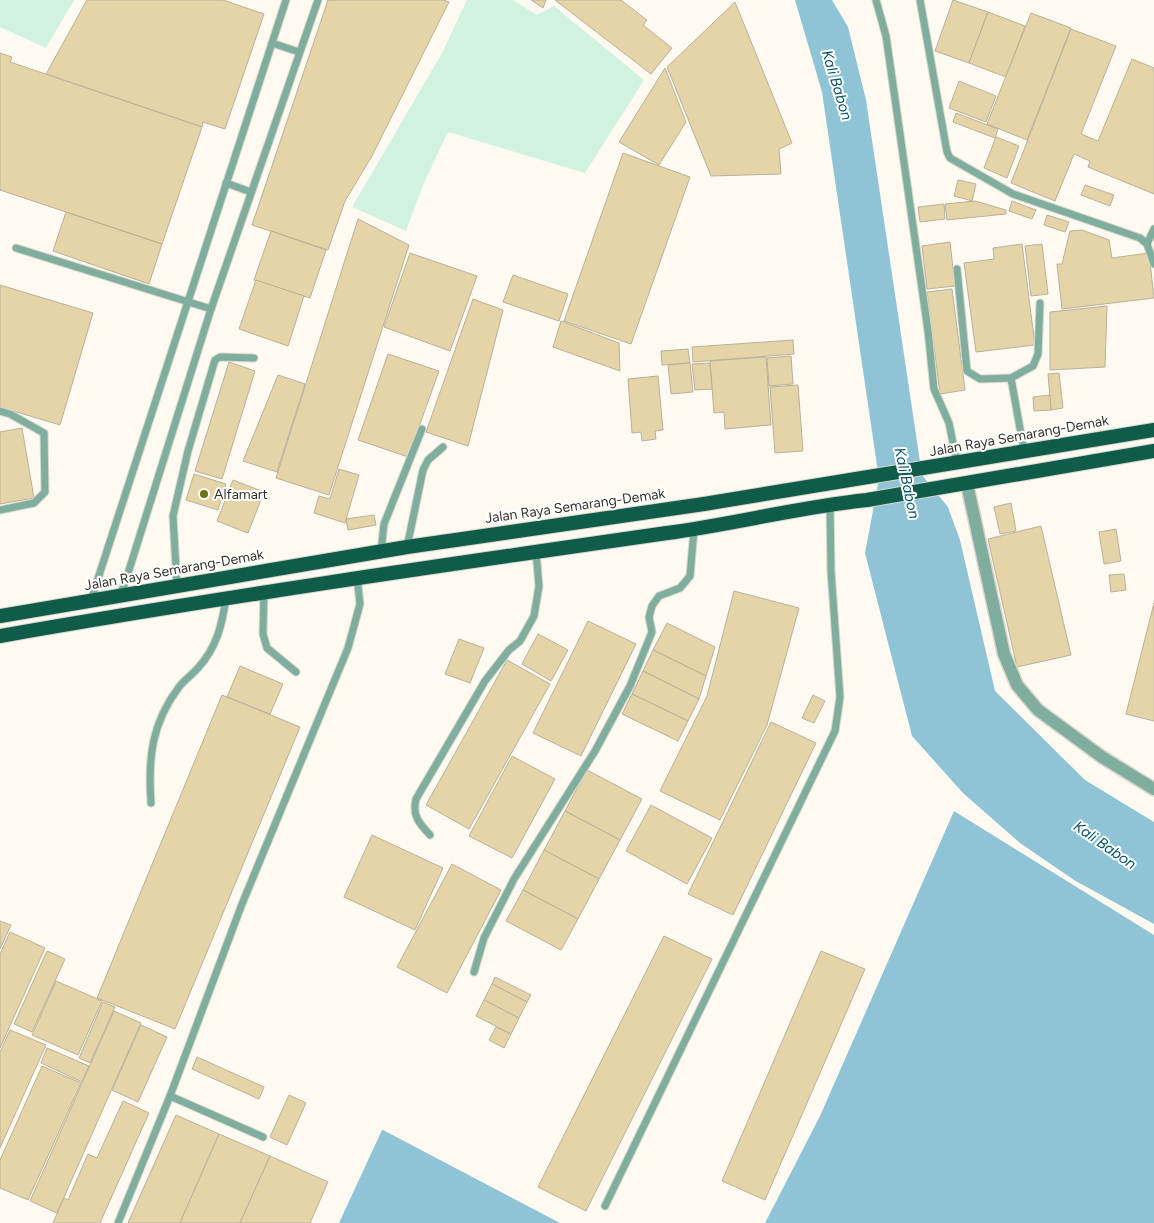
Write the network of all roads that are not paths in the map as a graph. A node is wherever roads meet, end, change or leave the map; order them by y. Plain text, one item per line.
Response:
1 (286, 0) edge
2 (318, 0) edge
3 (876, 0) edge
4 (920, 0) edge
5 (272, 43) junction
6 (299, 52) junction
7 (226, 183) junction
8 (251, 192) junction
9 (1154, 229) edge
10 (1147, 244) junction
11 (16, 248) dead end
12 (1154, 264) edge
13 (957, 269) dead end
14 (187, 301) junction
15 (1040, 302) dead end
16 (211, 310) junction
17 (254, 358) dead end
18 (1011, 378) junction
19 (0, 411) edge
20 (422, 429) dead end
21 (1154, 430) edge
22 (443, 447) dead end
23 (1024, 451) junction
24 (1154, 451) edge
25 (950, 464) junction
26 (967, 484) junction
27 (830, 504) junction
28 (0, 510) edge
29 (694, 530) junction
30 (407, 547) junction
31 (382, 551) junction
32 (536, 552) junction
33 (357, 577) junction
34 (177, 586) junction
35 (264, 592) junction
36 (118, 596) junction
37 (226, 598) junction
38 (91, 601) junction
39 (0, 616) edge
40 (0, 636) edge
41 (296, 672) dead end
42 (1154, 789) edge
43 (151, 803) dead end
44 (430, 835) dead end
45 (474, 972) dead end
46 (170, 1096) junction
47 (263, 1138) dead end
48 (604, 1206) dead end
49 (118, 1223) edge

1 - 5 lane
2 - 6 lane
3 - 25 lane
4 - 10 lane
5 - 6 lane
5 - 7 lane
6 - 8 lane
7 - 8 lane
7 - 14 lane
8 - 16 lane
9 - 10 lane
10 - 12 lane
11 - 14 lane
13 - 18 lane
14 - 16 lane
14 - 38 lane
15 - 18 lane
16 - 36 lane
17 - 34 lane
18 - 23 lane
19 - 28 lane
20 - 31 lane
21 - 23 highway, Jalan Raya Semarang-Demak
22 - 30 lane
23 - 25 highway, Jalan Raya Semarang-Demak
24 - 26 highway
25 - 30 highway, Jalan Raya Semarang-Demak
26 - 27 highway
26 - 42 street
27 - 29 highway
27 - 48 lane
29 - 32 highway
29 - 45 lane
30 - 31 highway, Jalan Raya Semarang-Demak
31 - 34 highway, Jalan Raya Semarang-Demak
32 - 33 highway
32 - 44 lane
33 - 35 highway
33 - 46 lane
34 - 36 highway, Jalan Raya Semarang-Demak
35 - 37 highway
35 - 41 lane
36 - 38 highway, Jalan Raya Semarang-Demak
37 - 40 highway
37 - 43 lane
38 - 39 highway, Jalan Raya Semarang-Demak
46 - 47 lane
46 - 49 lane

